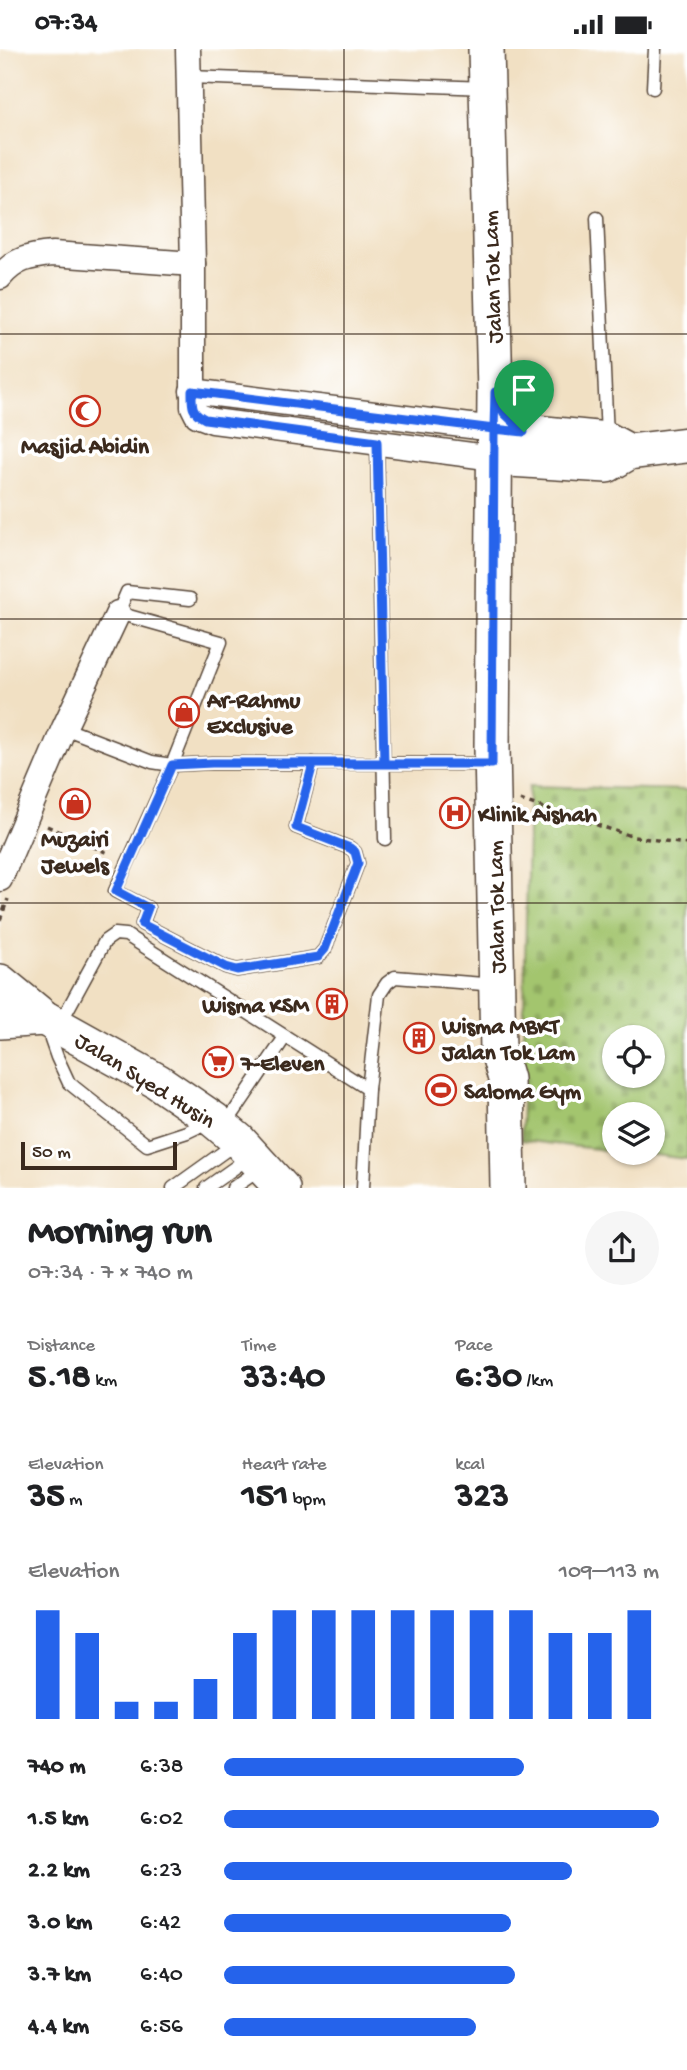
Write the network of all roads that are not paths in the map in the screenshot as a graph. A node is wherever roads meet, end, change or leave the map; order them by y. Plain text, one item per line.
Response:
1 (188, 49) edge
2 (486, 49) edge
3 (655, 49) edge
4 (189, 77) junction
5 (653, 87) dead end
6 (486, 88) junction
7 (597, 218) dead end
8 (193, 264) junction
9 (0, 276) edge
10 (192, 391) junction
11 (377, 442) junction
12 (505, 444) junction
13 (687, 445) edge
14 (618, 446) junction
15 (548, 461) junction
16 (494, 500) junction
17 (190, 599) dead end
18 (118, 613) junction
19 (64, 728) junction
20 (384, 763) junction
21 (313, 764) junction
22 (172, 765) junction
23 (492, 778) junction
24 (385, 839) dead end
25 (6, 850) edge
26 (0, 879) edge
27 (0, 982) edge
28 (496, 985) junction
29 (0, 1021) edge
30 (51, 1021) junction
31 (285, 1037) junction
32 (498, 1051) junction
33 (368, 1089) junction
34 (251, 1158) edge
35 (173, 1188) edge
36 (206, 1188) edge
37 (233, 1188) edge
38 (363, 1188) edge
39 (487, 1188) edge
40 (508, 1188) edge

1 - 4 street
2 - 6 street, Jalan Tok Lam
3 - 5 lane
4 - 6 lane
4 - 8 street
6 - 12 street, Jalan Tok Lam
7 - 14 lane
8 - 9 street
8 - 10 street
10 - 11 street
10 - 12 street
11 - 12 street
11 - 20 lane
12 - 14 street
12 - 15 street
12 - 16 street, Jalan Tok Lam
13 - 14 street
14 - 15 street
15 - 16 street
16 - 23 street, Jalan Tok Lam
17 - 18 lane
18 - 19 street
18 - 22 lane
19 - 22 lane
19 - 25 street
20 - 21 lane
20 - 23 lane
20 - 24 lane
21 - 22 lane
21 - 22 lane
23 - 28 street, Jalan Tok Lam
25 - 26 street
27 - 30 street, Jalan Syed Husin
28 - 32 street, Jalan Tok Lam
28 - 33 lane
29 - 30 street
30 - 31 lane
30 - 34 street, Jalan Syed Husin
30 - 34 lane
31 - 33 lane
31 - 34 lane
32 - 39 street, Jalan Tok Lam
32 - 40 street, Jalan Tok Lam
33 - 38 lane
34 - 35 lane
34 - 36 lane
34 - 37 lane

